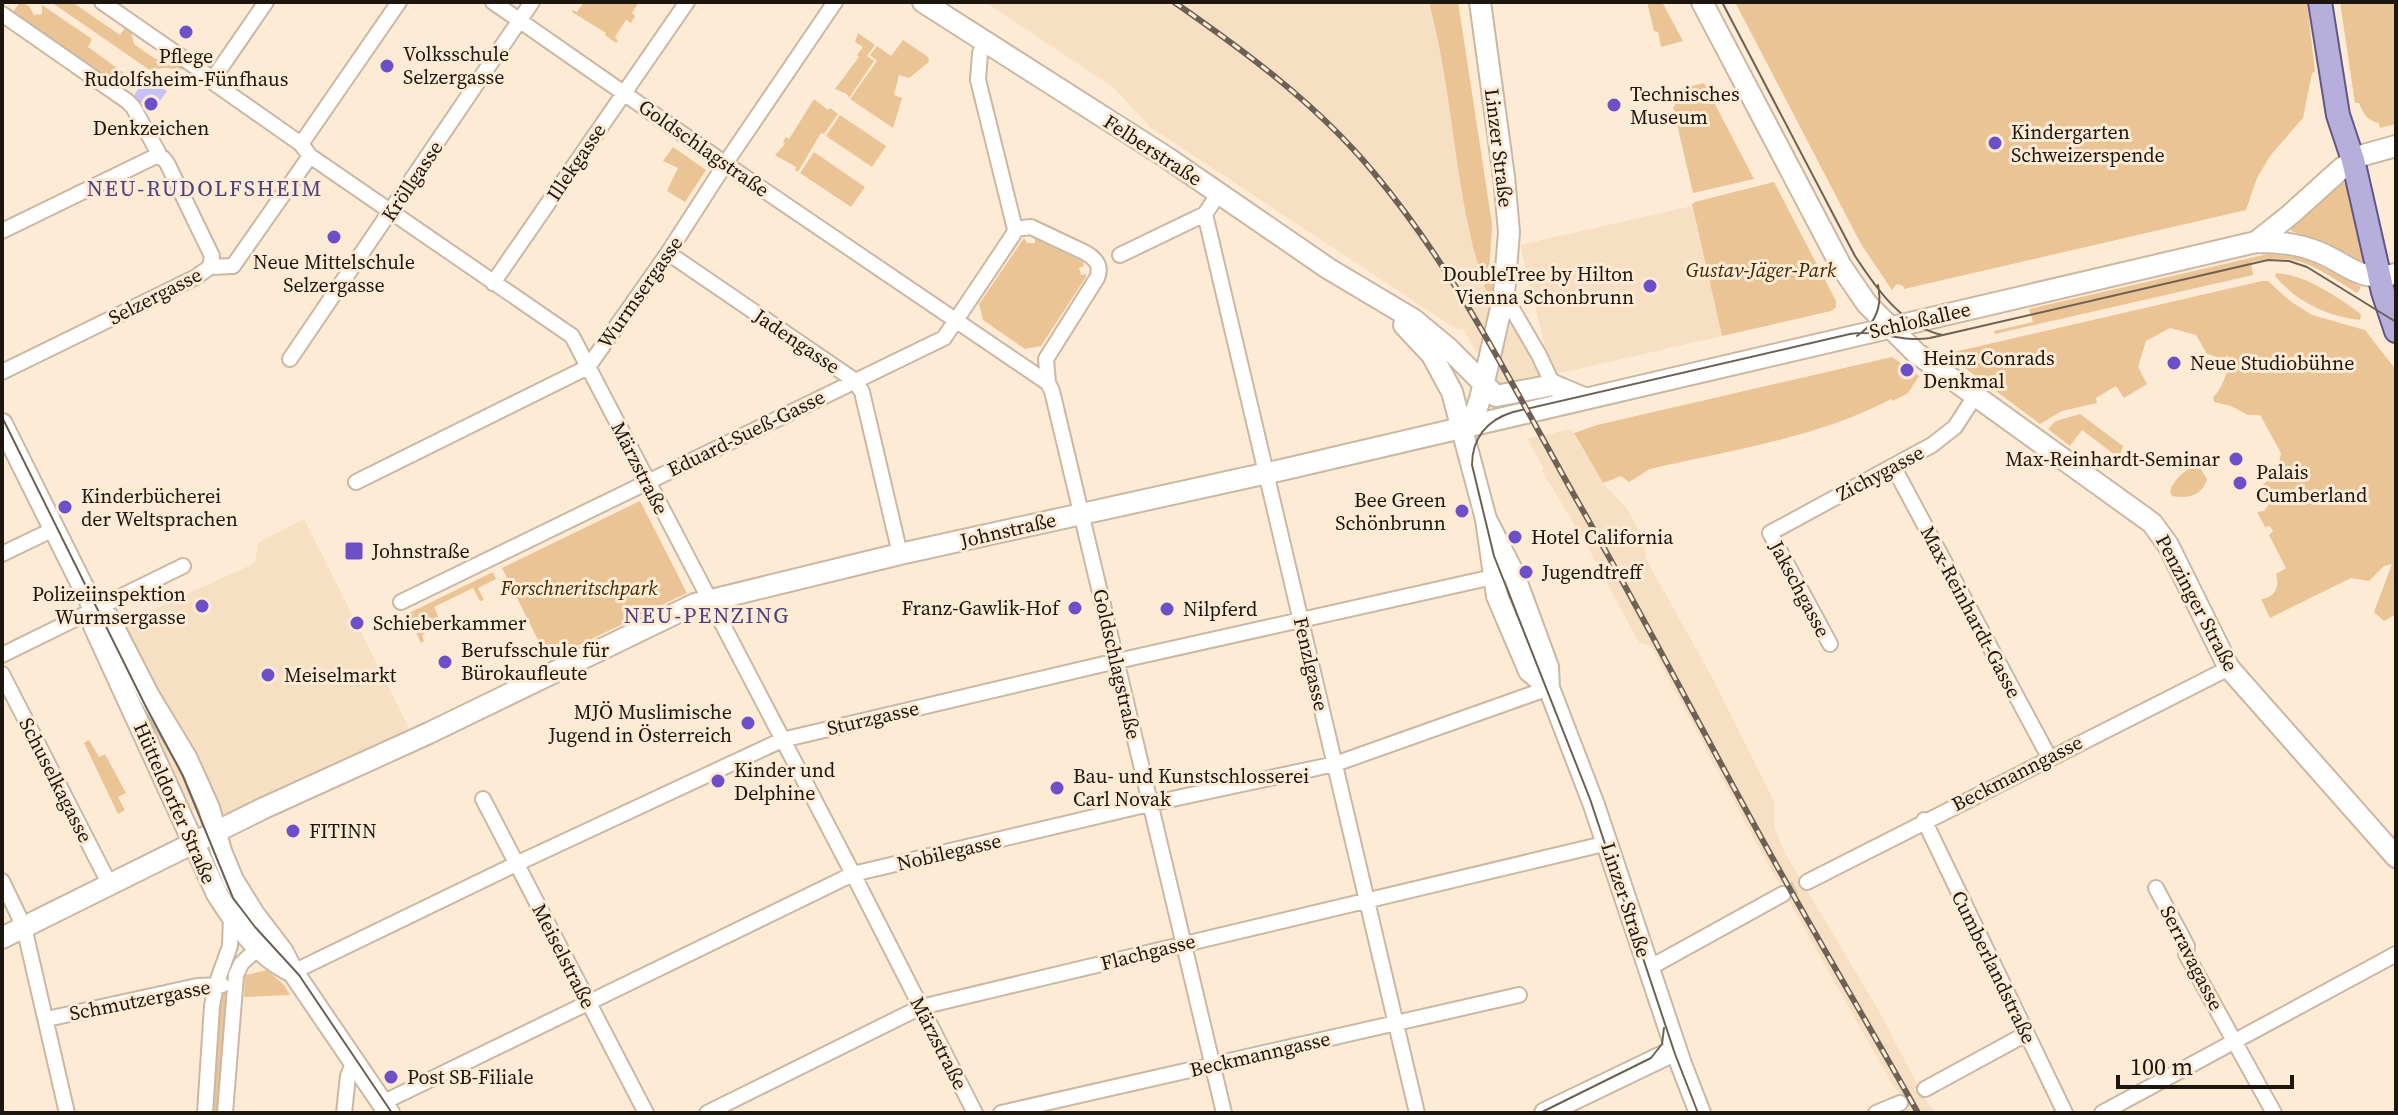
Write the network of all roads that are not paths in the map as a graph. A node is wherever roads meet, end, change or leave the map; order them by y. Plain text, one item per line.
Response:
1 (102, 2) edge
2 (266, 2) edge
3 (399, 2) edge
4 (493, 2) edge
5 (532, 2) edge
6 (687, 2) edge
7 (835, 2) edge
8 (923, 2) edge
9 (1480, 2) edge
10 (1702, 2) edge
11 (2320, 2) edge
12 (2, 14) edge
13 (520, 20) junction
14 (985, 43) junction
15 (213, 79) junction
16 (623, 92) junction
17 (2338, 115) junction
18 (2396, 146) edge
19 (305, 150) junction
20 (153, 157) junction
21 (2353, 160) junction
22 (727, 165) junction
23 (2331, 177) junction
24 (1219, 193) junction
25 (391, 213) junction
26 (1205, 214) junction
27 (1015, 229) junction
28 (2, 231) edge
29 (2256, 242) junction
30 (668, 253) junction
31 (1120, 255) dead end
32 (210, 267) junction
33 (2388, 275) edge
34 (493, 283) junction
35 (1504, 295) junction
36 (1380, 301) junction
37 (956, 321) junction
38 (1888, 328) junction
39 (2396, 331) edge
40 (290, 359) dead end
41 (588, 367) junction
42 (2, 372) edge
43 (854, 380) junction
44 (1048, 383) junction
45 (1484, 385) junction
46 (1553, 385) junction
47 (1975, 396) junction
48 (1584, 398) junction
49 (2, 424) edge
50 (1463, 427) junction
51 (7, 444) edge
52 (1893, 466) junction
53 (1266, 473) junction
54 (356, 482) dead end
55 (648, 482) junction
56 (1082, 514) junction
57 (1486, 519) junction
58 (54, 529) junction
59 (1770, 533) joint
60 (2, 554) edge
61 (900, 554) junction
62 (183, 566) dead end
63 (1493, 577) junction
64 (709, 600) junction
65 (401, 602) dead end
66 (94, 609) junction
67 (1301, 621) junction
68 (1830, 644) dead end
69 (2, 655) edge
70 (1116, 661) junction
71 (2229, 668) junction
72 (2, 674) edge
73 (1549, 688) junction
74 (782, 740) junction
75 (2049, 757) junction
76 (1335, 764) junction
77 (483, 799) dead end
78 (1149, 804) junction
79 (1924, 820) junction
80 (216, 832) junction
81 (194, 843) junction
82 (1608, 843) junction
83 (2396, 857) edge
84 (516, 864) junction
85 (853, 874) junction
86 (2, 881) edge
87 (1807, 882) tunnel mouth
88 (110, 885) junction
89 (2156, 888) dead end
90 (1783, 894) tunnel mouth
91 (1367, 901) junction
92 (231, 916) junction
93 (24, 927) junction
94 (2, 938) edge
95 (265, 941) junction
96 (1182, 943) junction
97 (2396, 954) edge
98 (1649, 968) junction
99 (293, 972) junction
100 (234, 984) junction
101 (216, 985) junction
102 (1519, 995) dead end
103 (589, 1004) junction
104 (921, 1007) junction
105 (47, 1019) junction
106 (1395, 1023) junction
107 (2026, 1034) junction
108 (2235, 1042) junction
109 (1676, 1050) junction
110 (354, 1061) junction
111 (1213, 1065) junction
112 (1925, 1089) tunnel mouth
113 (1900, 1103) tunnel mouth
114 (386, 1108) edge
115 (67, 1113) edge
116 (205, 1113) edge
117 (225, 1113) edge
118 (344, 1113) edge
119 (646, 1113) edge
120 (707, 1113) edge
121 (975, 1113) edge
122 (1001, 1113) edge
123 (1224, 1113) edge
124 (1417, 1113) edge
125 (1545, 1113) edge
126 (1700, 1113) edge
127 (1876, 1113) edge
128 (2065, 1113) edge
129 (2102, 1113) edge
130 (2274, 1113) edge

1 - 15 street, Märzstraße
2 - 15 street
3 - 19 street, Selzergasse
4 - 13 street, Goldschlagstraße
5 - 13 street, Kröllgasse
6 - 16 street, Illekgasse
7 - 22 street, Wurmsergasse
8 - 14 main road, Felberstraße
9 - 35 main road, Linzer Straße
10 - 38 main road, Penzinger Straße
11 - 17 main road
12 - 20 street
13 - 16 street, Goldschlagstraße
13 - 25 street, Kröllgasse
14 - 24 main road, Felberstraße
14 - 27 street
15 - 19 street, Märzstraße
16 - 22 street, Goldschlagstraße
16 - 34 street, Illekgasse
17 - 21 main road
17 - 23 main road
18 - 21 main road, Schloßallee
19 - 25 street, Märzstraße
19 - 32 street, Selzergasse
20 - 28 street
20 - 32 street
21 - 23 main road, Schloßallee
21 - 33 main road
22 - 30 street, Wurmsergasse
22 - 37 street, Goldschlagstraße
23 - 29 main road, Schloßallee
24 - 26 street
24 - 36 main road, Felberstraße
25 - 34 street, Märzstraße
25 - 40 street, Kröllgasse
26 - 31 street
26 - 53 street, Fenzlgasse
27 - 37 street, Eduard-Sueß-Gasse
27 - 44 street, Goldschlagstraße
29 - 33 main road, Schloßallee
29 - 38 main road, Schloßallee
30 - 41 street, Wurmsergasse
30 - 43 street, Jadengasse
32 - 42 street, Selzergasse
33 - 39 main road
34 - 41 street, Märzstraße
35 - 45 main road, Linzer Straße
35 - 46 street
36 - 45 main road, Felberstraße
36 - 50 main road, Felberstraße
37 - 43 street, Eduard-Sueß-Gasse
37 - 44 street, Goldschlagstraße
38 - 47 main road, Penzinger Straße
38 - 48 main road, Schloßallee
41 - 54 street, Wurmsergasse
41 - 55 street, Märzstraße
43 - 55 street, Eduard-Sueß-Gasse
43 - 61 street, Jadengasse
44 - 56 street, Goldschlagstraße
45 - 46 main road
45 - 50 main road, Linzer Straße
46 - 48 main road
47 - 52 street, Zichygasse
47 - 71 main road, Penzinger Straße
48 - 50 main road, Schloßallee
49 - 51 main road, Hütteldorfer Straße
50 - 53 main road, Johnstraße
50 - 57 main road, Linzer Straße
51 - 58 main road, Hütteldorfer Straße
52 - 59 street, Zichygasse
52 - 75 street, Max-Reinhardt-Gasse
53 - 56 main road, Johnstraße
53 - 67 street, Fenzlgasse
55 - 64 street, Märzstraße
55 - 65 street, Eduard-Sueß-Gasse
56 - 61 main road, Johnstraße
56 - 70 street, Goldschlagstraße
57 - 63 main road, Linzer Straße
57 - 73 main road, Linzer Straße
58 - 60 street
58 - 66 main road, Hütteldorfer Straße
59 - 68 street, Jakschgasse
61 - 64 main road, Johnstraße
62 - 66 street
63 - 67 street, Sturzgasse
63 - 73 main road, Linzer Straße
64 - 74 street, Märzstraße
64 - 80 main road, Johnstraße
66 - 69 street
66 - 80 main road, Hütteldorfer Straße
66 - 81 main road, Hütteldorfer Straße
67 - 70 street, Sturzgasse
67 - 76 street, Fenzlgasse
70 - 74 street, Sturzgasse
70 - 78 street, Goldschlagstraße
71 - 75 street, Beckmanngasse
71 - 83 main road, Penzinger Straße
72 - 88 street, Schuselkagasse
73 - 76 street, Nobilegasse
73 - 82 main road, Linzer Straße
74 - 84 street, Sturzgasse
74 - 85 street, Märzstraße
75 - 79 street, Beckmanngasse
76 - 78 street, Nobilegasse
76 - 91 street, Fenzlgasse
77 - 84 street, Meiselstraße
78 - 85 street, Nobilegasse
78 - 96 street, Goldschlagstraße
79 - 87 street, Beckmanngasse
79 - 107 street, Cumberlandstraße
80 - 81 main road, Johnstraße
80 - 95 main road, Hütteldorfer Straße
81 - 88 main road, Johnstraße
81 - 92 main road, Hütteldorfer Straße
82 - 91 street, Flachgasse
82 - 98 main road, Linzer Straße
84 - 99 street, Sturzgasse
84 - 103 street, Meiselstraße
85 - 103 street, Nobilegasse
85 - 104 street, Märzstraße
86 - 93 street
88 - 93 main road, Johnstraße
89 - 108 street, Serravagasse
90 - 98 street
91 - 96 street, Flachgasse
91 - 106 street, Fenzlgasse
92 - 95 main road, Hütteldorfer Straße
92 - 101 street
93 - 94 main road, Johnstraße
93 - 105 street
95 - 99 main road, Hütteldorfer Straße
95 - 100 street
96 - 104 street, Flachgasse
96 - 111 street, Goldschlagstraße
97 - 108 street
98 - 109 main road, Linzer Straße
99 - 110 main road, Hütteldorfer Straße
100 - 101 street, Schmutzergasse
100 - 117 street
101 - 105 street, Schmutzergasse
101 - 116 street
102 - 106 street, Beckmanngasse
103 - 114 street, Nobilegasse
103 - 119 street, Meiselstraße
104 - 120 street, Flachgasse
104 - 121 street, Märzstraße
105 - 115 street
106 - 111 street, Beckmanngasse
106 - 124 street, Fenzlgasse
107 - 112 street
107 - 128 street, Cumberlandstraße
108 - 129 street
108 - 130 street, Serravagasse
109 - 125 main road
109 - 126 main road, Linzer Straße
110 - 114 main road, Hütteldorfer Straße
110 - 118 street
111 - 122 street, Beckmanngasse
111 - 123 street, Goldschlagstraße
113 - 127 street

